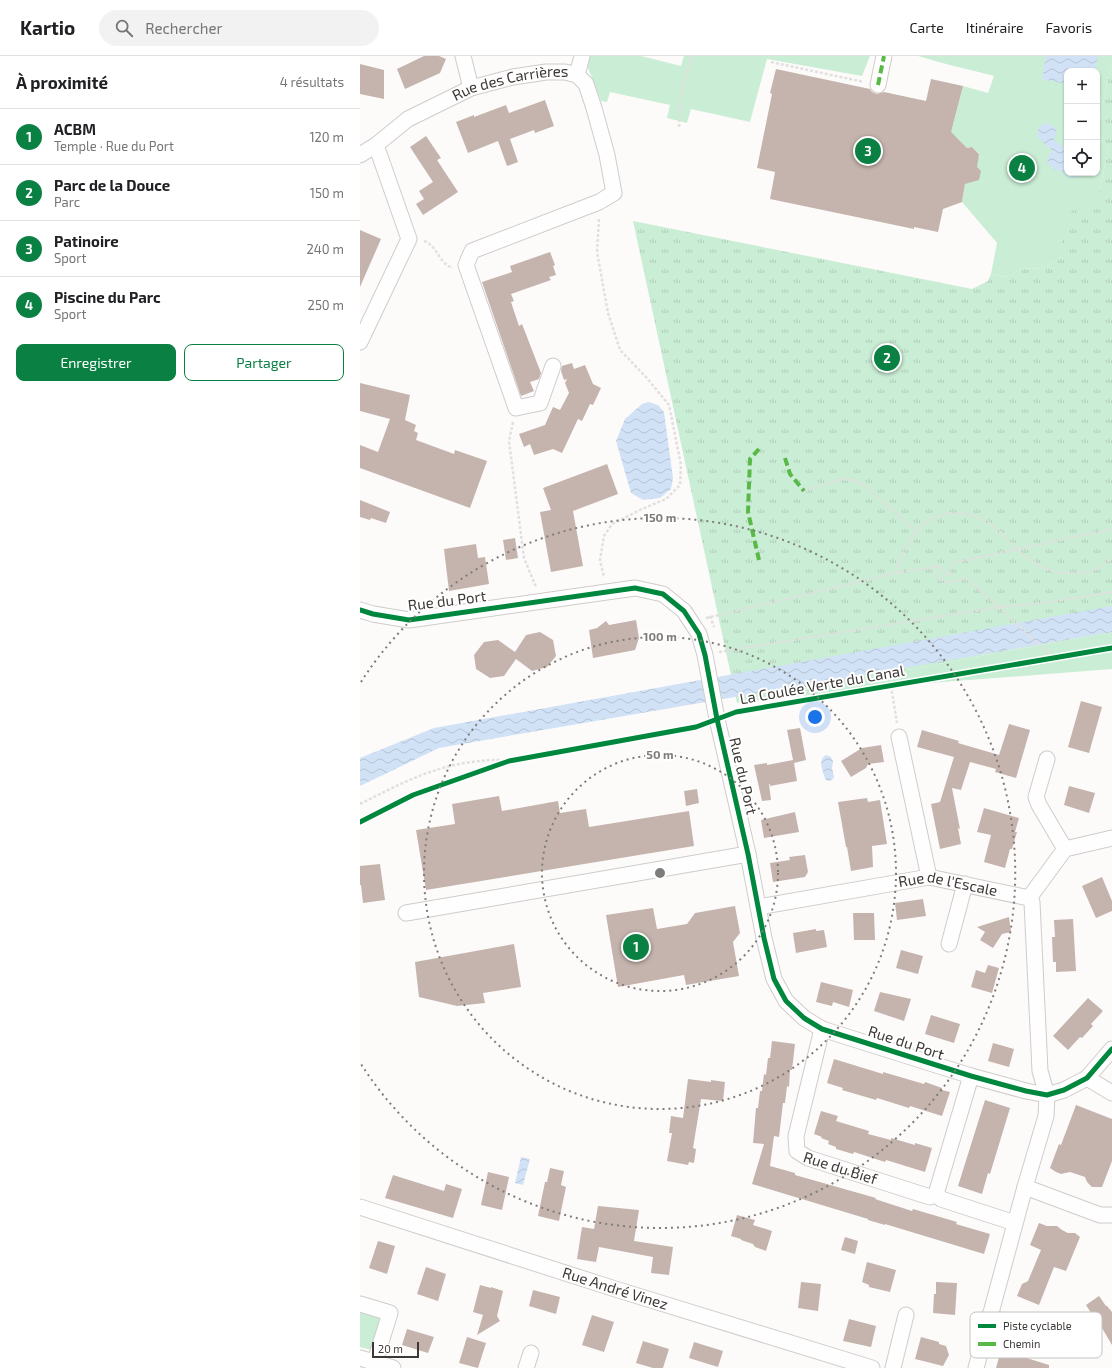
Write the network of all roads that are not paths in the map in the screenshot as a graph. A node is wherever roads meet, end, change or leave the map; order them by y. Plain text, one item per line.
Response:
1 (463, 56) edge
2 (582, 56) edge
3 (884, 56) edge
4 (577, 75) junction
5 (878, 85) road end
6 (471, 88) junction
7 (376, 145) junction
8 (360, 155) edge
9 (360, 342) edge
10 (553, 366) dead end
11 (360, 610) edge
12 (899, 737) road end
13 (1047, 759) dead end
14 (1112, 838) edge
15 (1065, 849) junction
16 (748, 854) junction
17 (929, 877) junction
18 (965, 884) junction
19 (1029, 898) junction
20 (759, 907) junction
21 (406, 914) dead end
22 (949, 944) dead end
23 (822, 1029) junction
24 (1112, 1049) edge
25 (971, 1076) junction
26 (1087, 1078) junction
27 (1112, 1093) edge
28 (1047, 1095) junction
29 (1025, 1187) junction
30 (936, 1194) junction
31 (360, 1208) edge
32 (1112, 1215) edge
33 (1015, 1223) junction
34 (360, 1304) edge
35 (990, 1312) edge
36 (906, 1315) dead end
37 (531, 1354) dead end
38 (360, 1358) edge
39 (978, 1358) edge
40 (374, 1365) edge
41 (393, 1368) edge
42 (526, 1368) edge
43 (872, 1368) edge
44 (893, 1368) edge
45 (976, 1368) edge

1 - 6 street
2 - 4 street
3 - 5 street
4 - 6 street, Rue des Carrières
4 - 10 street, Rue des Carrières
6 - 7 street, Rue des Carrières
7 - 8 street, Rue des Carrières
7 - 9 street
11 - 16 street, Rue du Port
12 - 17 street
13 - 15 street
14 - 15 street
15 - 19 street
16 - 20 street, Rue du Port
16 - 21 street
17 - 18 street, Rue de l'Escale
17 - 20 street, Rue de l'Escale
18 - 19 street, Rue de l'Escale
18 - 22 street
19 - 28 street
20 - 23 street, Rue du Port
23 - 25 street, Rue du Port
23 - 30 street, Rue du Bief
24 - 26 street
25 - 28 street, Rue du Port
25 - 30 street
26 - 27 street
26 - 28 street
28 - 29 street
29 - 32 street
29 - 33 street
30 - 33 street, Rue du Bief
31 - 43 street, Rue André Vinez
33 - 35 street
34 - 40 street
36 - 44 street
37 - 42 street
38 - 40 street
39 - 45 street
40 - 41 street

